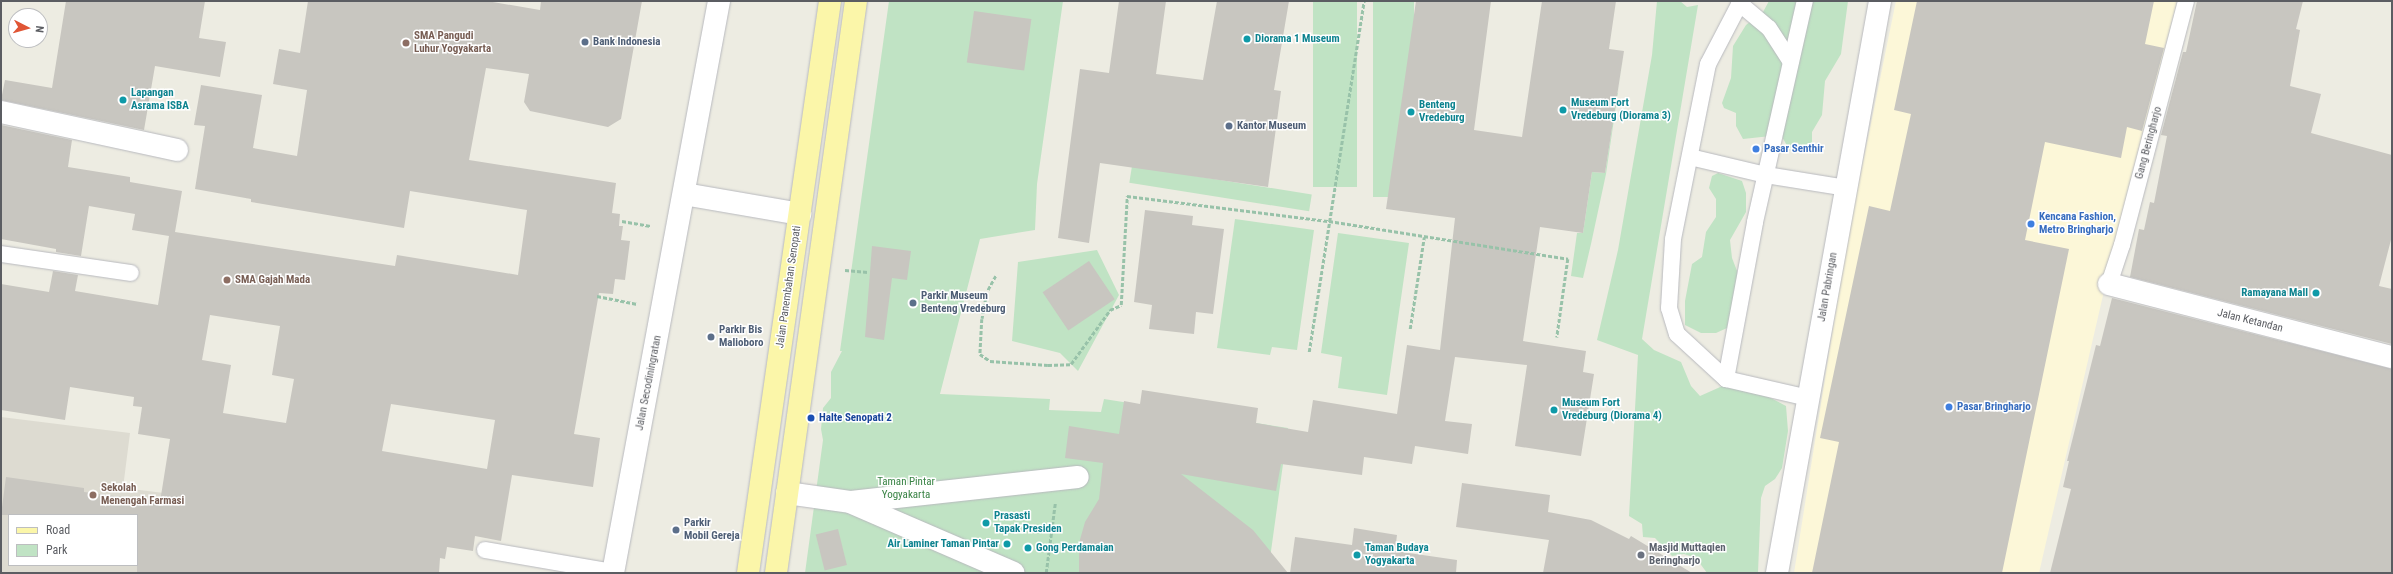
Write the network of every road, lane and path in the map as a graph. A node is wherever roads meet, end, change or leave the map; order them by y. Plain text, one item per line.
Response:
1 (719, 1) edge
2 (830, 1) edge
3 (856, 1) edge
4 (1364, 1) edge
5 (1805, 1) edge
6 (1880, 1) edge
7 (2186, 1) edge
8 (1740, 2) edge
9 (1791, 62) junction
10 (1, 112) edge
11 (177, 150) dead end
12 (1690, 157) junction
13 (1766, 174) junction
14 (1846, 188) junction
15 (684, 194) junction
16 (800, 214) junction
17 (1329, 221) junction
18 (1424, 237) junction
19 (1, 254) edge
20 (846, 270) dead end
21 (868, 272) dead end
22 (131, 273) dead end
23 (996, 276) dead end
24 (2109, 284) joint
25 (597, 296) dead end
26 (663, 310) junction
27 (1410, 329) dead end
28 (1557, 337) dead end
29 (1309, 352) dead end
30 (2392, 357) edge
31 (1726, 379) junction
32 (1808, 398) junction
33 (1068, 478) joint
34 (787, 493) junction
35 (851, 502) junction
36 (485, 550) dead end
37 (613, 573) edge
38 (748, 573) edge
39 (776, 573) edge
40 (1014, 573) edge
41 (1046, 573) edge
42 (1777, 573) edge

1 - 15 street, Jalan Secodiningratan
2 - 16 main road, Jalan Panembahan Senopati
3 - 34 main road
4 - 17 path
5 - 9 lane
6 - 14 street, Jalan Pabringan
7 - 24 lane, Gang Beringharjo
8 - 9 lane
8 - 12 lane
9 - 13 lane
10 - 11 street
12 - 13 lane
12 - 31 lane
13 - 14 lane
13 - 31 lane
14 - 32 street, Jalan Pabringan
15 - 16 street
15 - 26 street, Jalan Secodiningratan
16 - 38 main road, Jalan Panembahan Senopati
17 - 18 path
17 - 23 path
17 - 29 path
18 - 27 path
18 - 28 path
19 - 22 lane
20 - 21 path
24 - 30 street, Jalan Ketandan
25 - 26 path
26 - 37 street, Jalan Secodiningratan
31 - 32 lane
32 - 42 street, Jalan Pabringan
33 - 35 street
33 - 41 path
34 - 35 street
34 - 39 main road
35 - 40 street
36 - 37 lane

